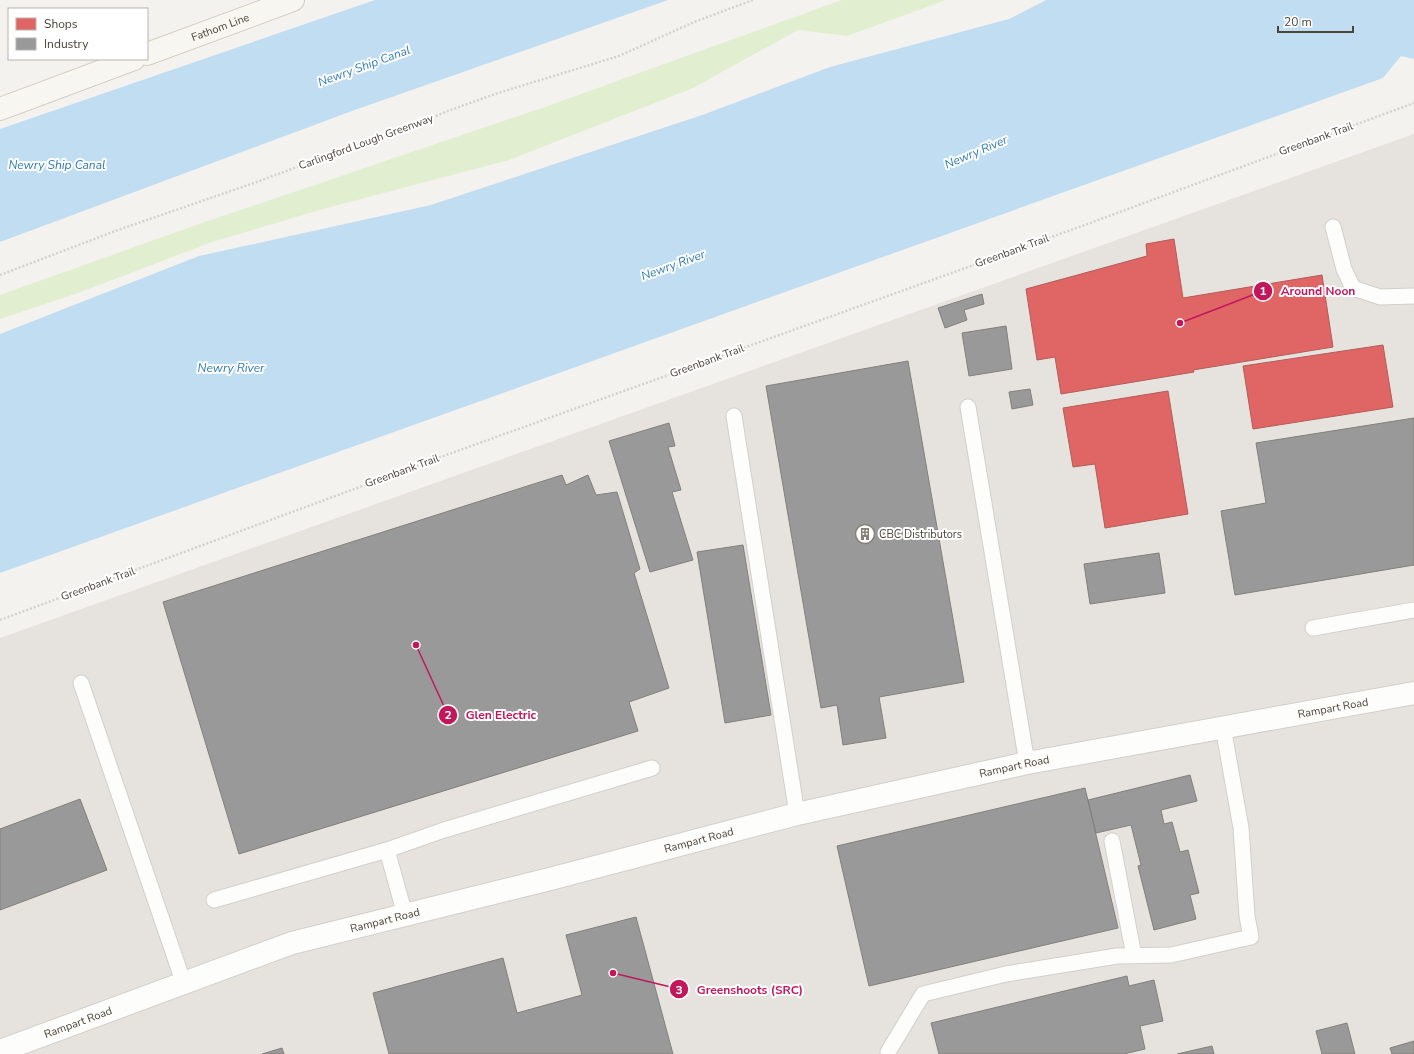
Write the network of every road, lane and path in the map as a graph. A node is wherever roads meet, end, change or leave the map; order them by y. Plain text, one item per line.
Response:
1 (753, 0) edge
2 (287, 1) edge
3 (148, 54) edge
4 (131, 60) edge
5 (1414, 103) edge
6 (0, 109) edge
7 (1332, 227) dead end
8 (0, 275) edge
9 (1414, 296) edge
10 (968, 407) dead end
11 (734, 416) dead end
12 (1414, 610) edge
13 (0, 620) edge
14 (1313, 628) dead end
15 (81, 683) dead end
16 (1414, 693) edge
17 (1223, 727) junction
18 (1027, 763) junction
19 (652, 768) dead end
20 (797, 814) junction
21 (1112, 841) dead end
22 (387, 850) junction
23 (214, 900) dead end
24 (405, 915) junction
25 (1134, 956) junction
26 (184, 984) junction
27 (0, 1051) edge
28 (888, 1052) dead end

1 - 8 path, Carlingford Lough Greenway
2 - 3 main road, Fathom Line
4 - 6 main road
5 - 13 path, Greenbank Trail
7 - 9 lane
10 - 18 lane
11 - 20 lane
12 - 14 lane
15 - 26 lane
16 - 17 street, Rampart Road
17 - 18 street, Rampart Road
17 - 25 lane
18 - 20 street, Rampart Road
19 - 22 lane
20 - 24 street, Rampart Road
21 - 25 lane
22 - 23 lane
22 - 24 lane
24 - 26 street, Rampart Road
25 - 28 lane
26 - 27 street, Rampart Road

